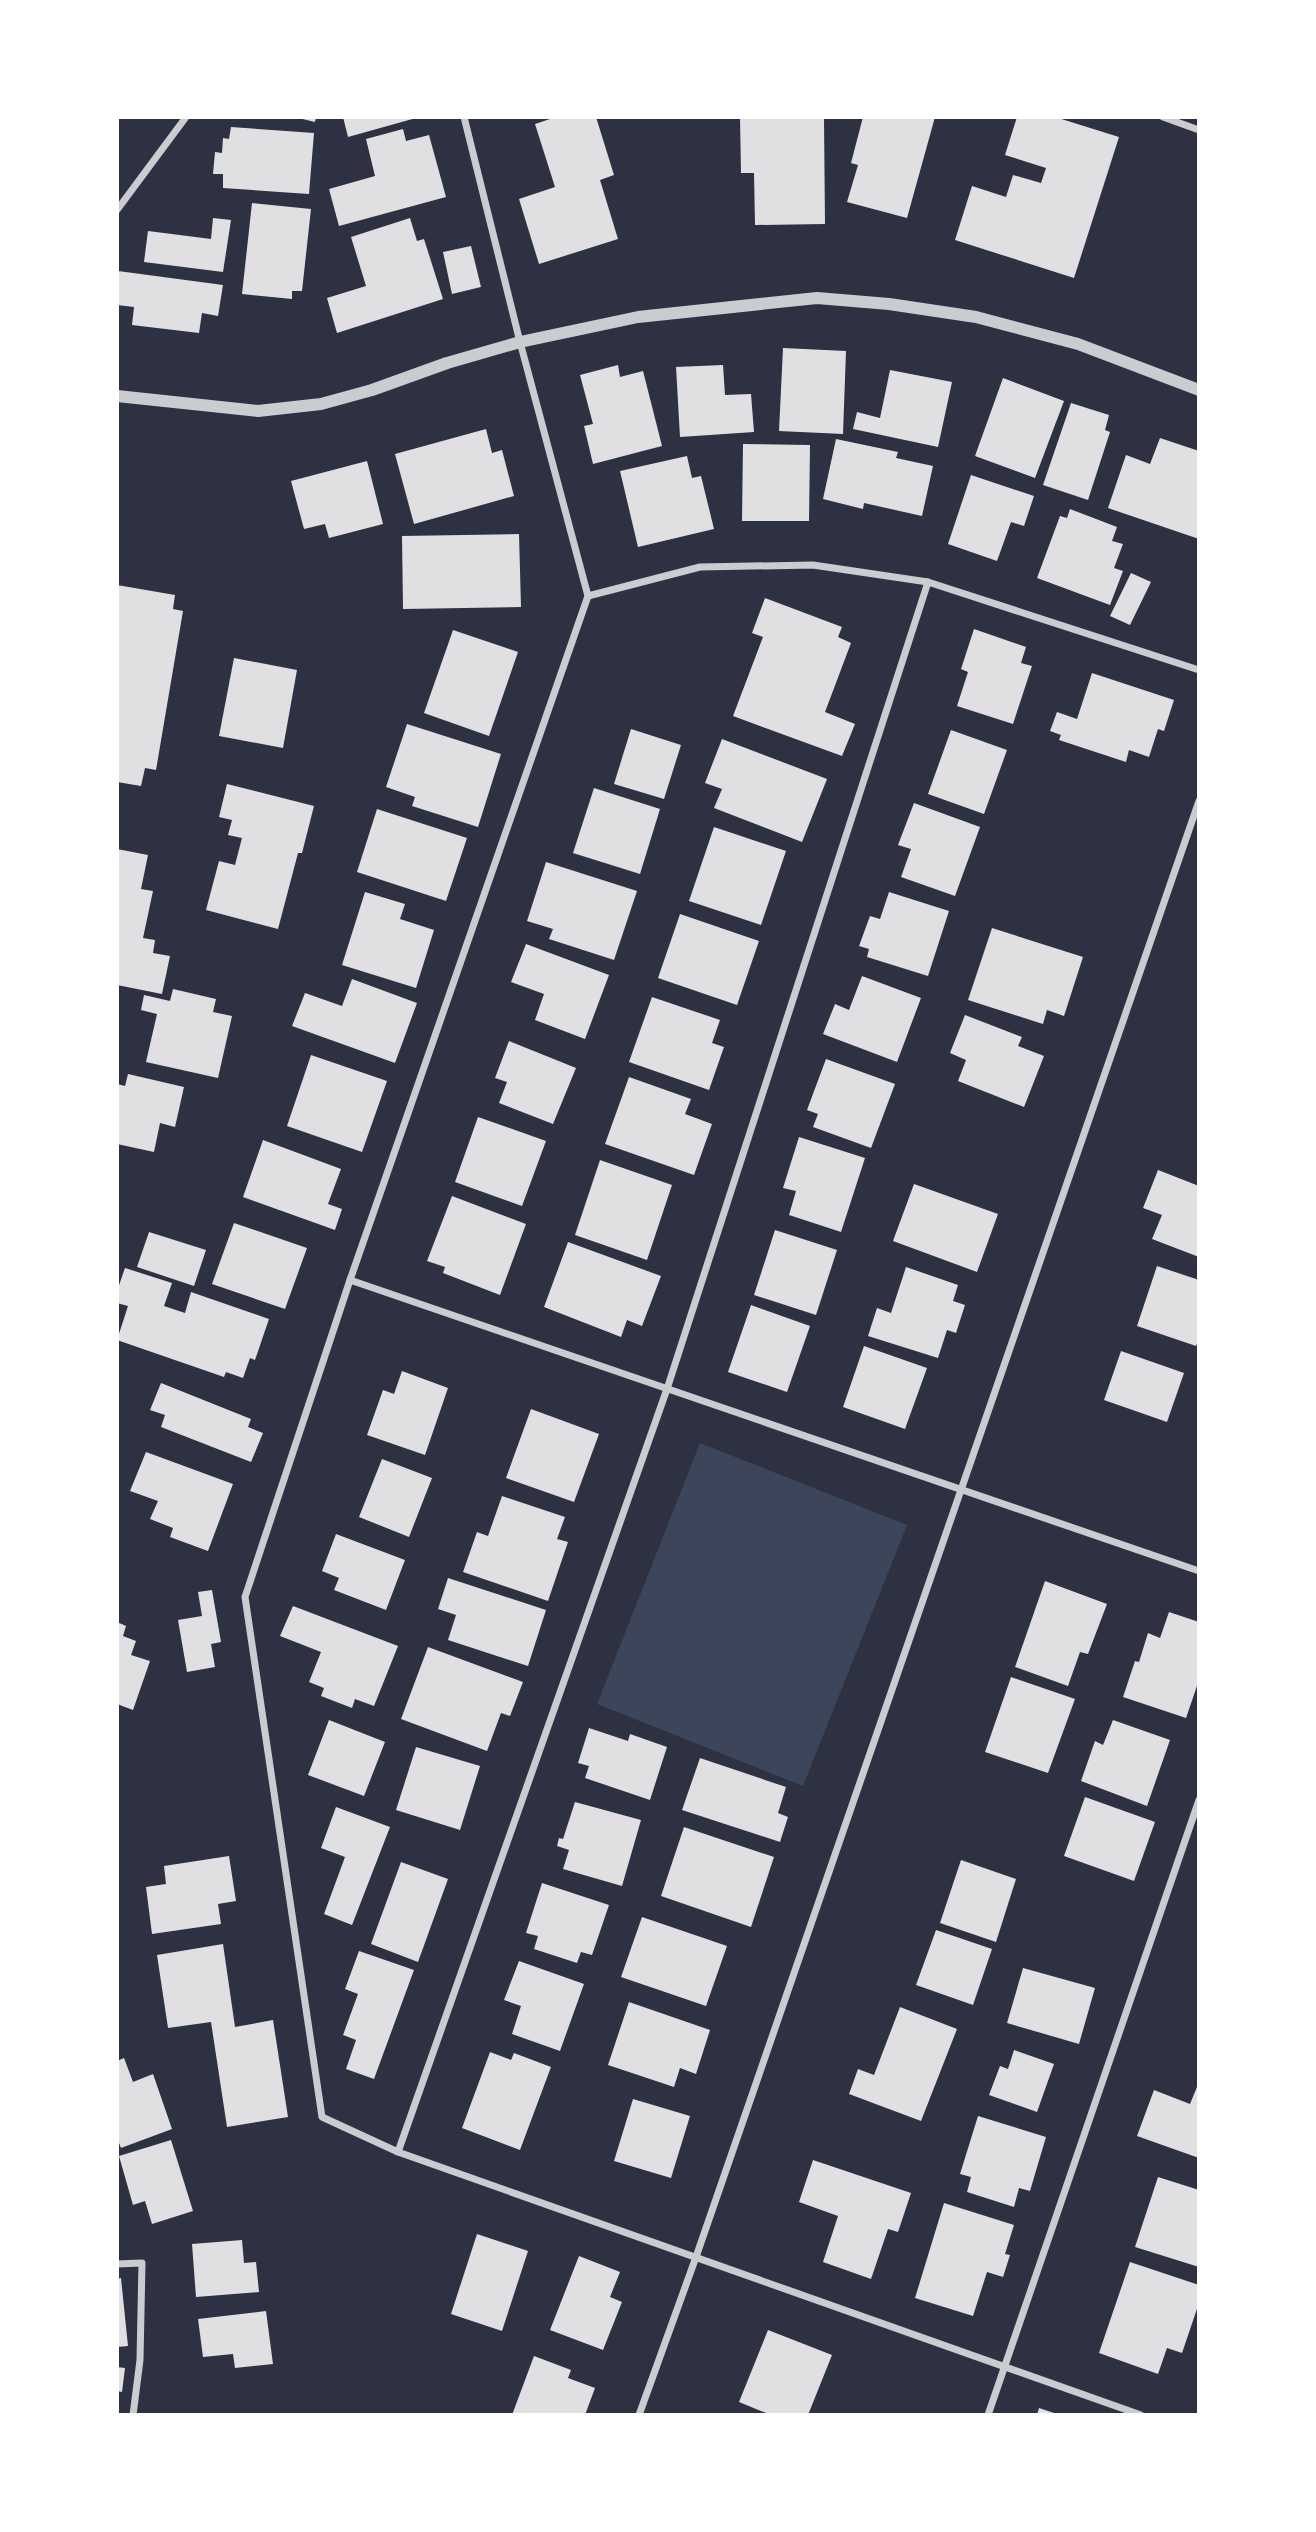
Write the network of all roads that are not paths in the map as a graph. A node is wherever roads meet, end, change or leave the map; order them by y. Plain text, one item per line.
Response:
1 (186, 117) edge
2 (464, 117) edge
3 (1163, 117) edge
4 (1199, 130) edge
5 (117, 210) edge
6 (520, 342) junction
7 (1199, 390) edge
8 (117, 396) edge
9 (928, 582) junction
10 (588, 596) junction
11 (1199, 670) edge
12 (1199, 801) edge
13 (350, 1280) junction
14 (667, 1389) junction
15 (961, 1490) junction
16 (1199, 1571) edge
17 (1199, 1800) edge
18 (398, 2152) junction
19 (696, 2257) junction
20 (117, 2264) edge
21 (1004, 2367) junction
22 (133, 2415) edge
23 (639, 2415) edge
24 (988, 2415) edge
25 (1140, 2415) edge

1 - 5 street
2 - 6 street
3 - 4 street
6 - 7 street
6 - 8 street
6 - 10 street
9 - 10 street
9 - 11 street
9 - 14 street
10 - 13 street
12 - 15 street
13 - 14 street
13 - 18 street
14 - 15 street
14 - 18 street
15 - 16 street
15 - 19 street
17 - 21 street
18 - 19 street
19 - 21 street
19 - 23 street
20 - 22 street
21 - 24 street
21 - 25 street

